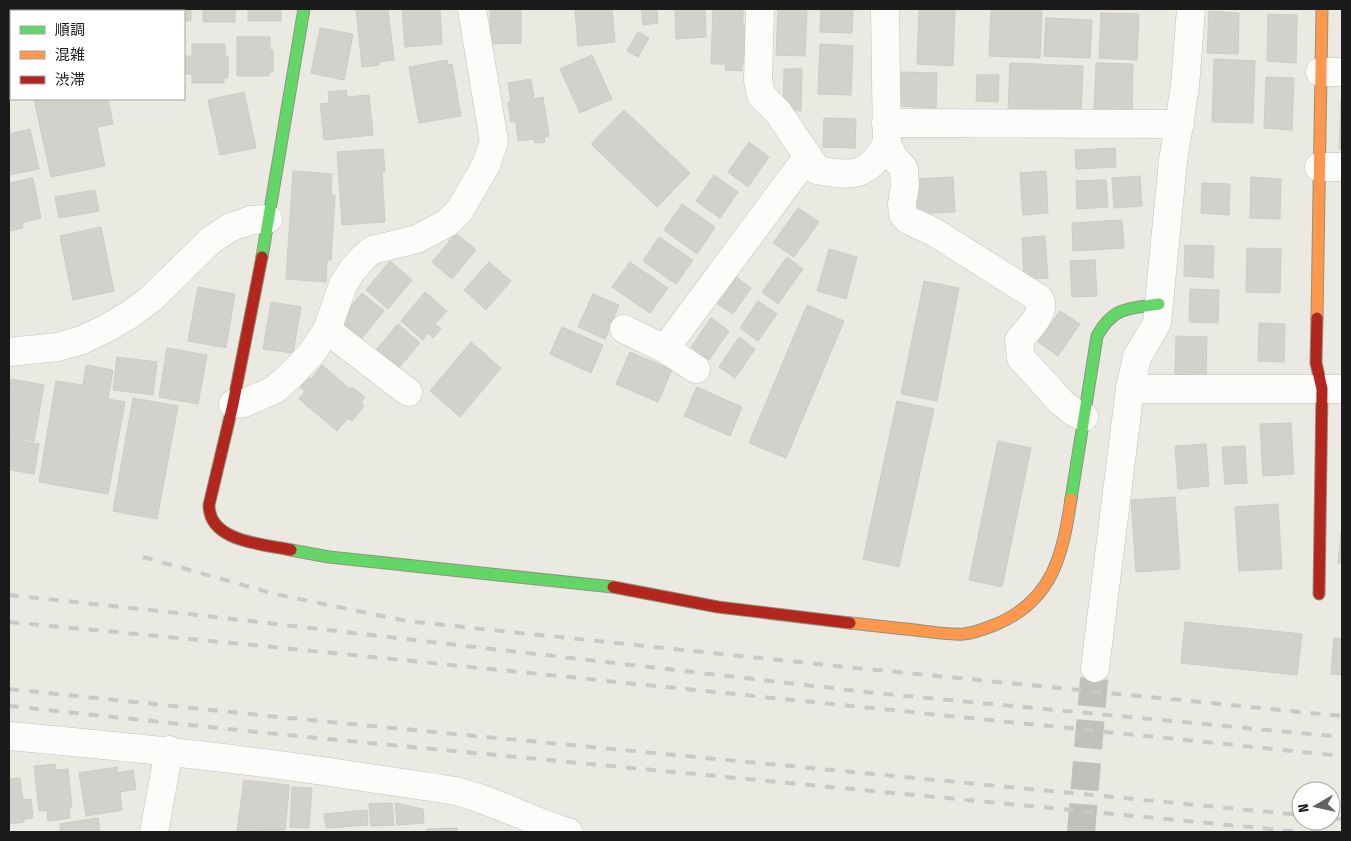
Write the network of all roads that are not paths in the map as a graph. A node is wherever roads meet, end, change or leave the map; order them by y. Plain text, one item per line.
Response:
1 (304, 9) edge
2 (472, 9) edge
3 (760, 9) edge
4 (885, 9) edge
5 (1191, 9) edge
6 (1322, 9) edge
7 (1331, 72) edge
8 (1180, 124) junction
9 (887, 133) junction
10 (808, 156) junction
11 (1330, 167) edge
12 (268, 219) junction
13 (1159, 304) junction
14 (624, 329) dead end
15 (327, 330) junction
16 (665, 349) junction
17 (9, 352) edge
18 (696, 369) dead end
19 (1130, 389) junction
20 (1332, 389) edge
21 (408, 392) dead end
22 (233, 404) junction
23 (1084, 417) junction
24 (1319, 594) dead end
25 (1095, 668) tunnel mouth
26 (9, 736) edge
27 (169, 750) junction
28 (154, 832) edge
29 (568, 832) edge

1 - 12 street
2 - 15 street
3 - 10 street
4 - 9 street
5 - 8 street
6 - 7 street
7 - 11 street
8 - 9 street
8 - 13 street
9 - 10 street
9 - 23 street
10 - 16 street
11 - 20 street
12 - 17 street
12 - 22 street
13 - 19 street
13 - 23 street
14 - 16 street
15 - 21 street
15 - 22 street
16 - 18 street
19 - 20 street
19 - 25 street
20 - 24 street
22 - 23 street
26 - 27 street
27 - 28 street
27 - 29 street

